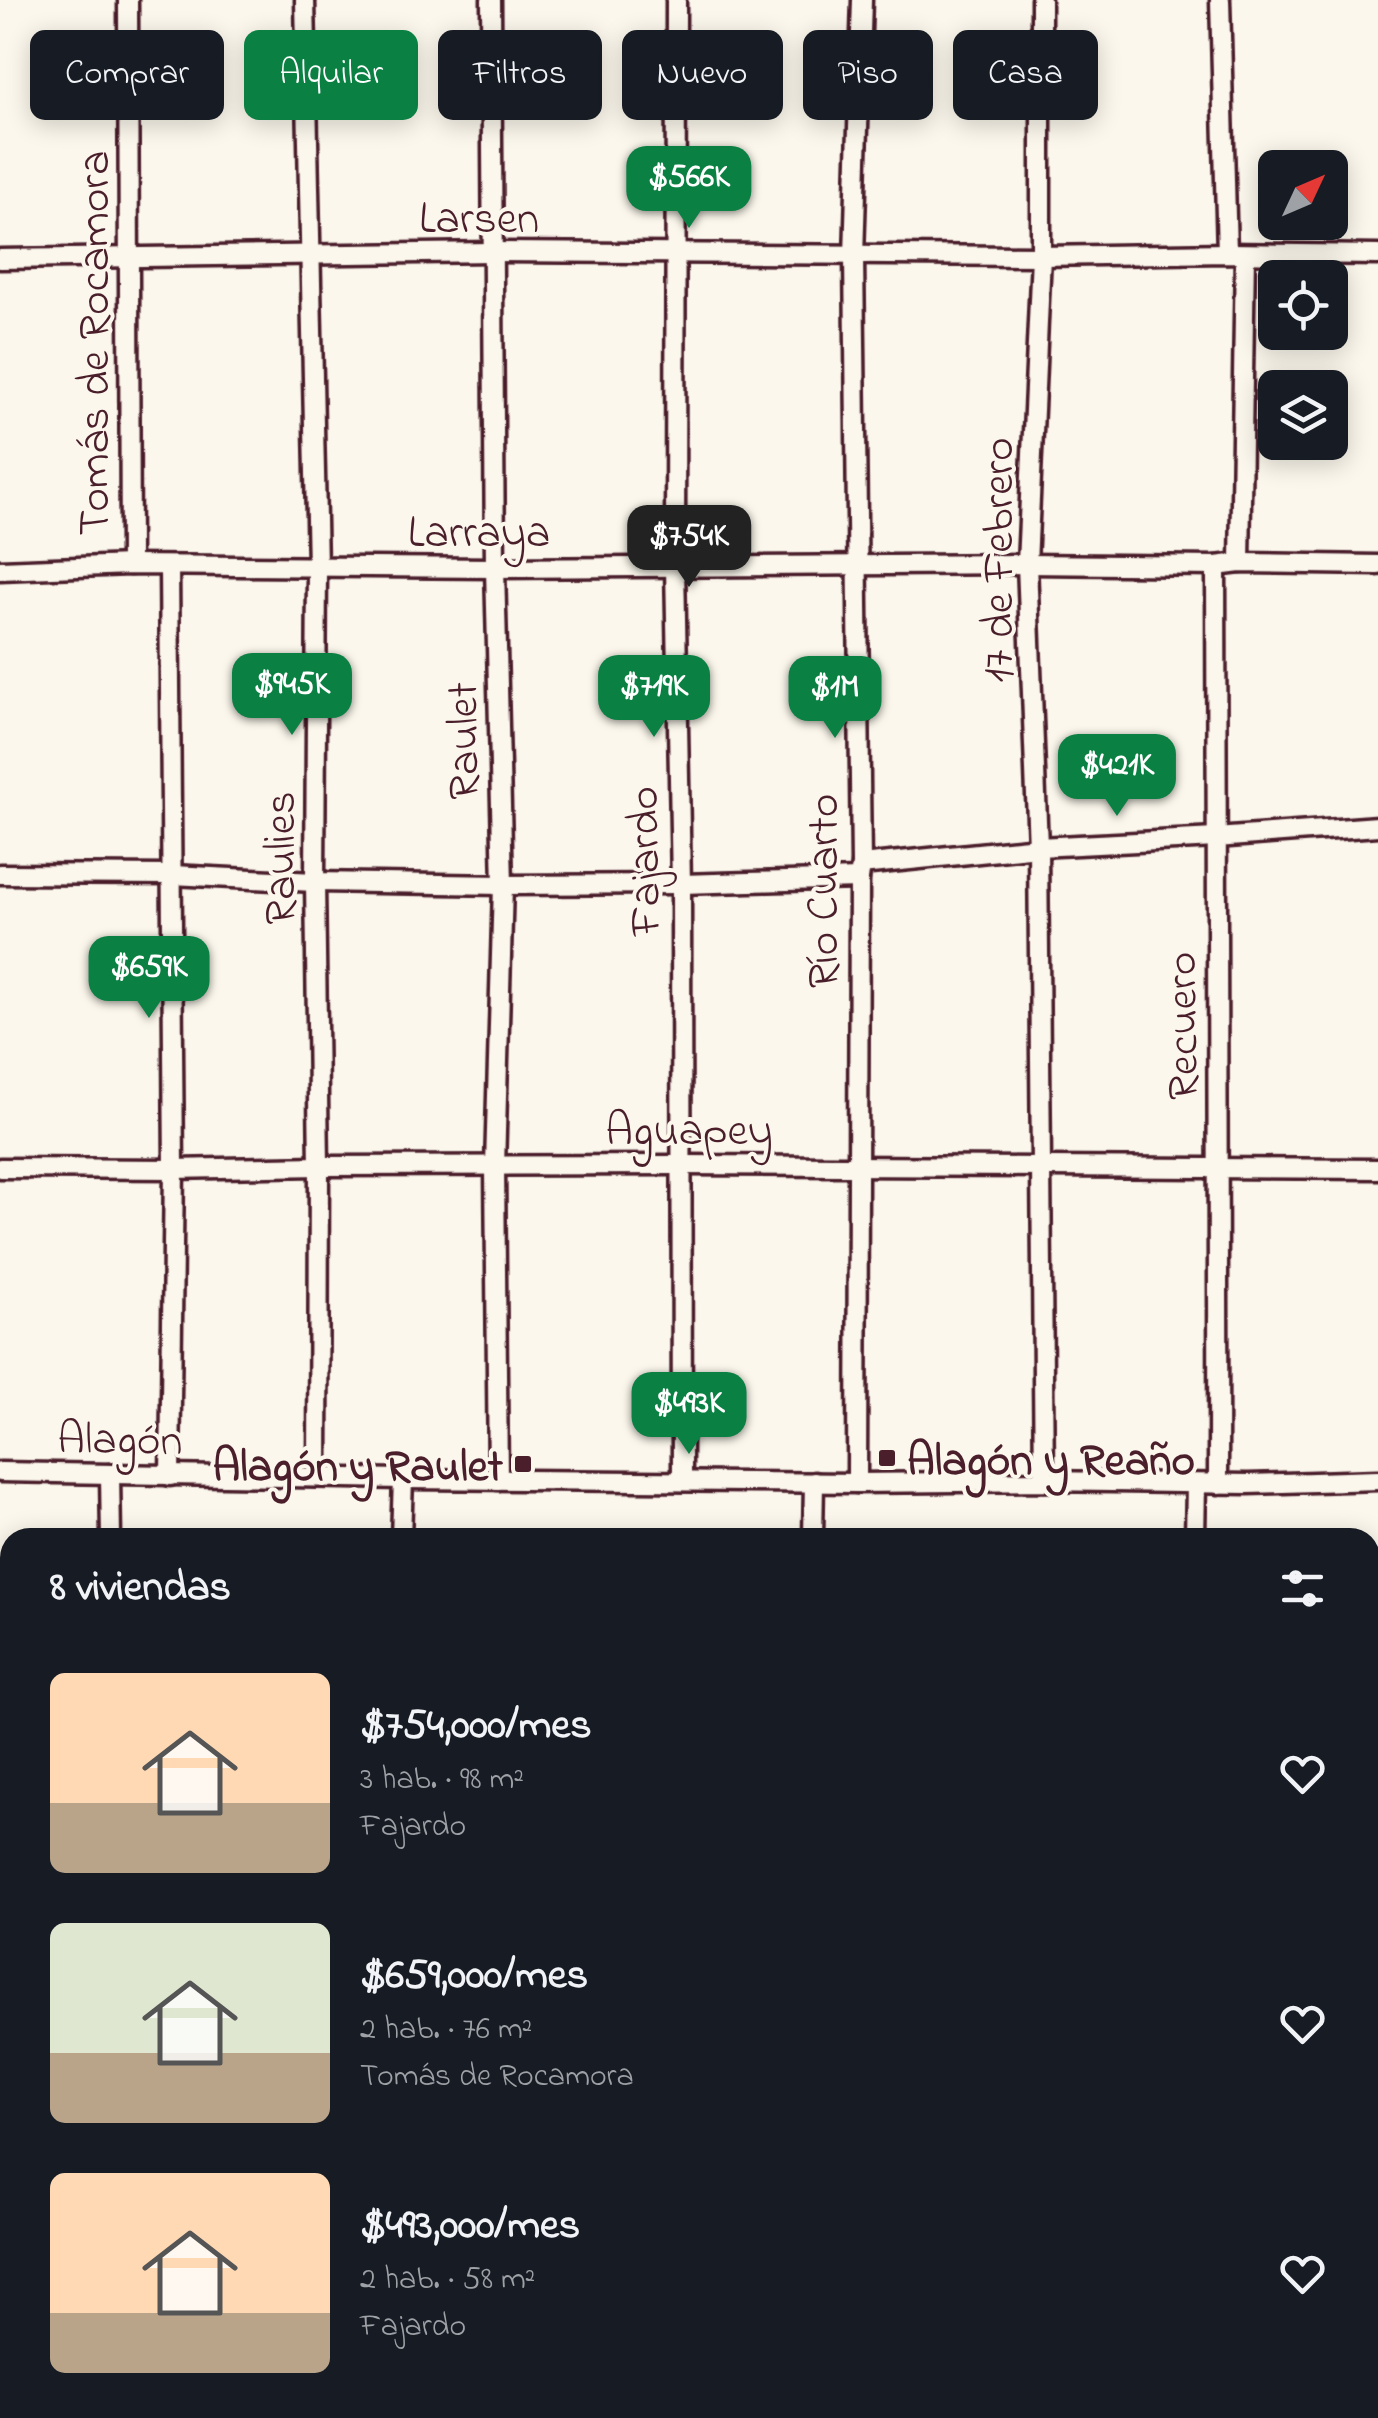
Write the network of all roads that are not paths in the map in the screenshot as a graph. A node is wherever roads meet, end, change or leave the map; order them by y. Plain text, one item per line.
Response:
1 (128, 0) edge
2 (306, 0) edge
3 (491, 0) edge
4 (676, 0) edge
5 (862, 0) edge
6 (1041, 0) edge
7 (1220, 0) edge
8 (492, 252) junction
9 (674, 254) junction
10 (1236, 254) junction
11 (1378, 254) edge
12 (310, 255) junction
13 (854, 256) junction
14 (1041, 256) junction
15 (131, 258) junction
16 (0, 259) edge
17 (1240, 563) junction
18 (1027, 564) junction
19 (130, 565) junction
20 (1378, 565) edge
21 (169, 566) junction
22 (317, 566) junction
23 (675, 566) junction
24 (856, 566) junction
25 (1216, 566) junction
26 (495, 568) junction
27 (0, 570) edge
28 (1378, 826) edge
29 (1216, 838) junction
30 (1038, 847) junction
31 (860, 872) junction
32 (0, 874) edge
33 (172, 876) junction
34 (315, 882) junction
35 (680, 884) junction
36 (502, 885) junction
37 (680, 1165) junction
38 (319, 1166) junction
39 (495, 1166) junction
40 (858, 1166) junction
41 (1219, 1167) junction
42 (0, 1168) edge
43 (1041, 1168) junction
44 (1378, 1168) edge
45 (174, 1169) junction
46 (0, 1472) edge
47 (110, 1474) junction
48 (170, 1476) junction
49 (318, 1476) junction
50 (404, 1480) junction
51 (498, 1480) junction
52 (1378, 1480) edge
53 (682, 1481) junction
54 (1044, 1481) junction
55 (814, 1482) junction
56 (857, 1483) junction
57 (1196, 1484) junction
58 (1218, 1484) junction
59 (111, 1528) edge
60 (402, 1528) edge
61 (813, 1528) edge
62 (1196, 1528) edge

1 - 15 street, Tomás de Rocamora
2 - 12 street, Raulies
3 - 8 street, Raulet
4 - 9 street, Fajardo
5 - 13 street, Río Cuarto
6 - 14 street, 17 de Febrero
7 - 10 street
8 - 9 street, Larsen
8 - 12 street, Larsen
8 - 26 street, Raulet
9 - 13 street, Larsen
9 - 23 street, Fajardo
10 - 11 street, Larsen
10 - 14 street, Larsen
10 - 17 street
12 - 15 street, Larsen
12 - 22 street, Raulies
13 - 14 street, Larsen
13 - 24 street, Río Cuarto
14 - 18 street, 17 de Febrero
15 - 16 street, Larsen
15 - 19 street, Tomás de Rocamora
17 - 20 street, Larraya
17 - 25 street, Larraya
18 - 24 street, Larraya
18 - 25 street, Larraya
18 - 30 street, 17 de Febrero
19 - 21 street, Larraya
19 - 27 street, Larraya
21 - 22 street, Larraya
21 - 33 street, Tomás de Rocamora
22 - 26 street, Larraya
22 - 34 street, Raulies
23 - 24 street, Larraya
23 - 26 street, Larraya
23 - 35 street, Fajardo
24 - 31 street, Río Cuarto
25 - 29 street, Recuero
26 - 36 street, Raulet
28 - 29 street
29 - 30 street
29 - 41 street, Recuero
30 - 31 street
30 - 43 street, 17 de Febrero
31 - 35 street
31 - 40 street, Río Cuarto
32 - 33 street
33 - 34 street
33 - 45 street, Tomás de Rocamora
34 - 36 street
34 - 38 street, Raulies
35 - 36 street
35 - 37 street, Fajardo
36 - 39 street, Raulet
37 - 39 street, Aguapey
37 - 40 street, Aguapey
37 - 53 street, Fajardo
38 - 39 street, Aguapey
38 - 45 street, Aguapey
38 - 49 street, Raulies
39 - 51 street, Raulet
40 - 43 street, Aguapey
40 - 56 street, Río Cuarto
41 - 43 street, Aguapey
41 - 44 street, Aguapey
41 - 58 street, Recuero
42 - 45 street, Aguapey
43 - 54 street, 17 de Febrero
45 - 48 street, Tomás de Rocamora
46 - 47 street, Alagón
47 - 48 street, Alagón
47 - 59 street
48 - 49 street, Alagón
49 - 50 street, Alagón
50 - 51 street, Alagón
50 - 60 street
51 - 53 street, Alagón
52 - 58 street, Alagón
53 - 55 street, Alagón
54 - 56 street, Alagón
54 - 57 street, Alagón
55 - 56 street, Alagón
55 - 61 street
57 - 58 street, Alagón
57 - 62 street

